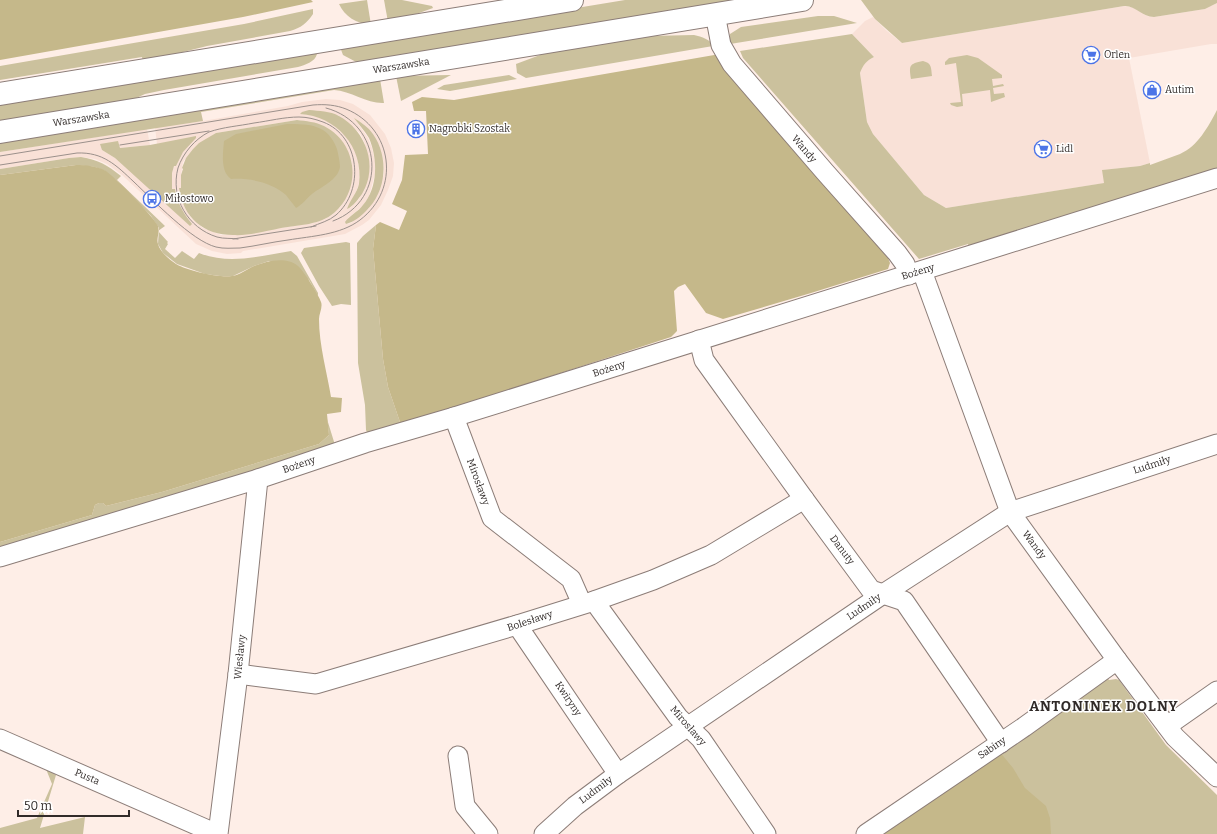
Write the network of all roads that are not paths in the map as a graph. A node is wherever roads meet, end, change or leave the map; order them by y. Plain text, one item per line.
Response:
1 (572, 0) edge
2 (802, 0) edge
3 (716, 14) junction
4 (0, 94) edge
5 (0, 132) edge
6 (1217, 178) edge
7 (915, 273) junction
8 (699, 340) junction
9 (454, 417) junction
10 (1217, 444) edge
11 (258, 479) junction
12 (804, 499) junction
13 (1010, 512) junction
14 (0, 557) edge
15 (883, 594) junction
16 (588, 602) junction
17 (517, 625) junction
18 (1117, 660) junction
19 (238, 674) junction
20 (1217, 691) edge
21 (688, 726) junction
22 (1167, 726) junction
23 (0, 739) edge
24 (1001, 743) junction
25 (458, 756) dead end
26 (618, 774) junction
27 (1217, 777) edge
28 (218, 834) edge
29 (488, 834) edge
30 (544, 834) edge
31 (766, 834) edge
32 (866, 834) edge

1 - 4 main road
2 - 3 main road, Warszawska
3 - 5 main road, Warszawska
3 - 7 street, Wandy
6 - 7 street, Bożeny
7 - 8 street, Bożeny
7 - 13 street, Wandy
8 - 9 street, Bożeny
8 - 12 street, Danuty
9 - 11 street, Bożeny
9 - 16 street, Mirosławy
10 - 13 street, Ludmiły
11 - 14 street, Bożeny
11 - 19 street, Wiesławy
12 - 15 street, Danuty
12 - 16 street, Bolesławy
13 - 15 street, Ludmiły
13 - 18 street, Wandy
15 - 21 street, Ludmiły
15 - 24 street, Danuty
16 - 17 street, Bolesławy
16 - 21 street, Mirosławy
17 - 19 street, Bolesławy
17 - 26 street, Kwiryny
18 - 22 street, Wandy
18 - 24 street, Sabiny
19 - 28 street, Wiesławy
20 - 22 street
21 - 26 street, Ludmiły
21 - 31 street, Mirosławy
22 - 27 street, Wandy
23 - 28 street, Pusta
24 - 32 street, Sabiny
25 - 29 street
26 - 30 street, Ludmiły

